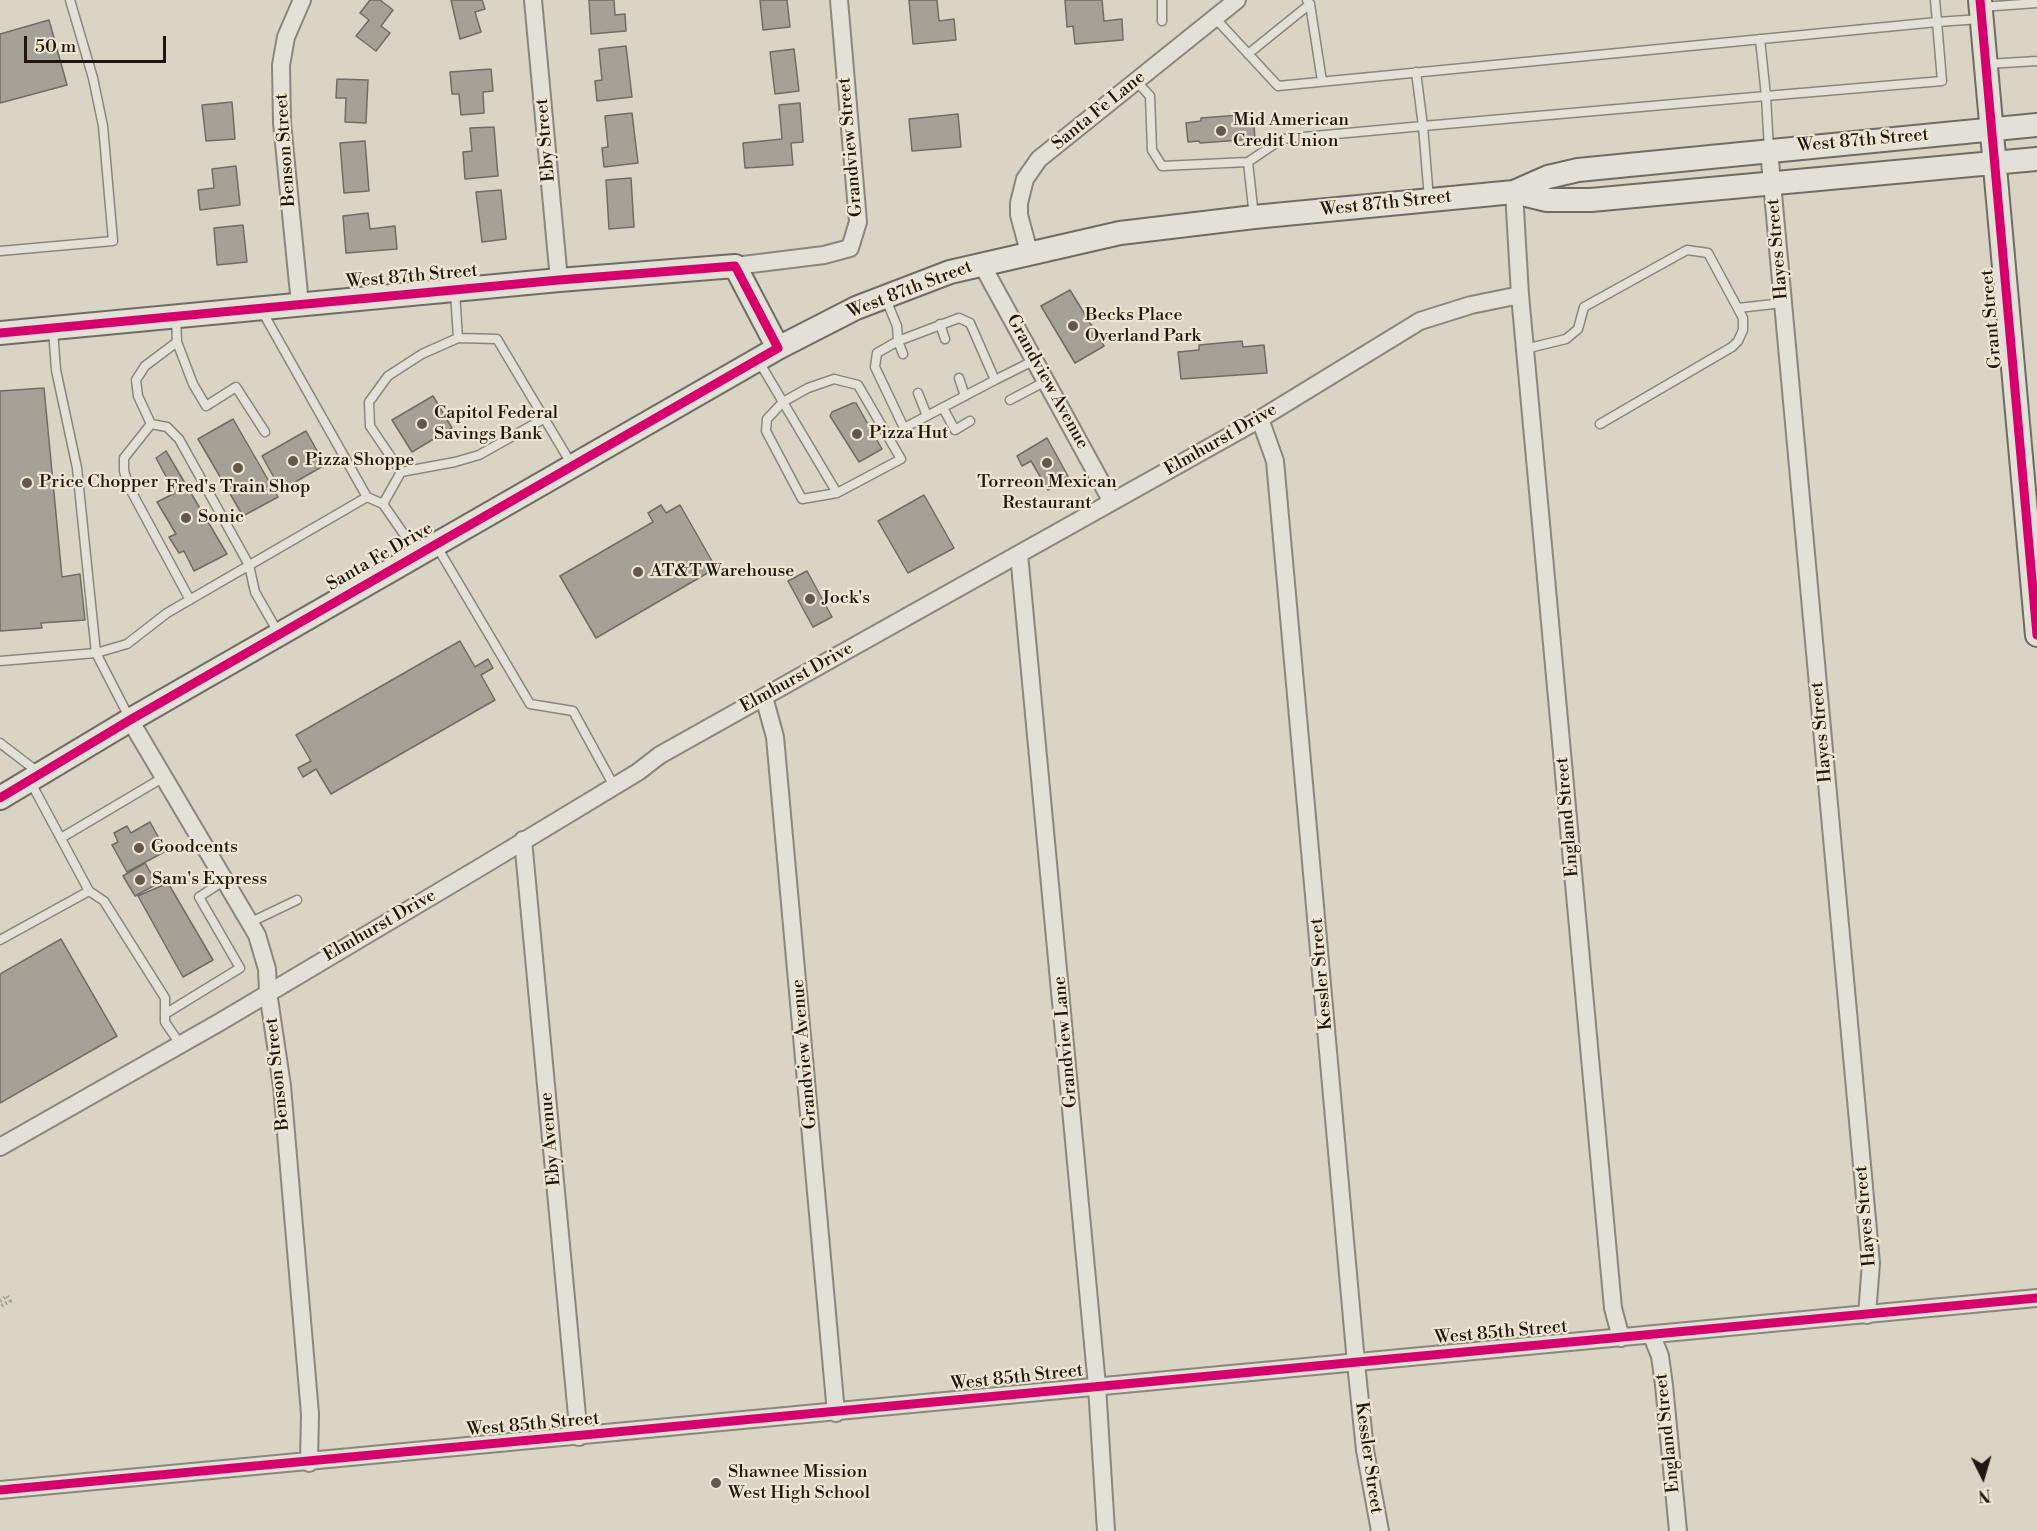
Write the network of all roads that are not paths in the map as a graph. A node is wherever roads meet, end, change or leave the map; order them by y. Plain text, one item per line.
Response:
1 (70, 0) edge
2 (302, 0) edge
3 (533, 0) edge
4 (838, 0) edge
5 (1162, 0) edge
6 (1237, 0) edge
7 (1935, 0) edge
8 (1309, 2) edge
9 (2037, 3) edge
10 (1981, 9) edge
11 (1215, 18) junction
12 (1162, 21) dead end
13 (1937, 22) junction
14 (1760, 39) junction
15 (1248, 54) junction
16 (2037, 61) edge
17 (1985, 64) junction
18 (1416, 72) junction
19 (1136, 81) junction
20 (1322, 81) junction
21 (1766, 96) junction
22 (2037, 125) edge
23 (1422, 126) junction
24 (1991, 130) junction
25 (1769, 150) junction
26 (2037, 159) edge
27 (1248, 162) junction
28 (1994, 163) junction
29 (1772, 185) junction
30 (1514, 192) junction
31 (1429, 200) junction
32 (1254, 217) junction
33 (0, 251) edge
34 (1029, 252) junction
35 (981, 263) junction
36 (735, 266) junction
37 (559, 280) junction
38 (455, 289) junction
39 (1520, 295) junction
40 (885, 297) junction
41 (1783, 303) junction
42 (300, 304) junction
43 (260, 308) junction
44 (1737, 308) junction
45 (176, 316) junction
46 (939, 324) junction
47 (52, 328) junction
48 (0, 333) edge
49 (458, 338) junction
50 (945, 339) dead end
51 (898, 341) junction
52 (177, 342) junction
53 (778, 348) junction
54 (1525, 349) junction
55 (903, 354) dead end
56 (757, 359) junction
57 (1035, 360) junction
58 (959, 378) dead end
59 (995, 380) junction
60 (1047, 380) junction
61 (918, 393) dead end
62 (965, 396) junction
63 (1010, 400) dead end
64 (783, 402) junction
65 (943, 408) junction
66 (927, 416) junction
67 (545, 418) junction
68 (1260, 419) junction
69 (970, 421) dead end
70 (1600, 423) dead end
71 (151, 424) junction
72 (265, 432) dead end
73 (572, 466) junction
74 (401, 472) junction
75 (837, 493) junction
76 (367, 497) junction
77 (1112, 502) junction
78 (383, 504) junction
79 (427, 550) junction
80 (1019, 554) junction
81 (249, 565) junction
82 (190, 600) junction
83 (279, 634) junction
84 (2037, 635) edge
85 (96, 653) junction
86 (0, 662) edge
87 (764, 697) junction
88 (130, 720) junction
89 (0, 743) edge
90 (165, 776) junction
91 (35, 777) junction
92 (614, 786) junction
93 (0, 798) edge
94 (61, 838) junction
95 (523, 840) junction
96 (225, 880) junction
97 (89, 891) junction
98 (297, 900) dead end
99 (249, 923) junction
100 (0, 940) edge
101 (268, 992) junction
102 (165, 1014) junction
103 (180, 1044) junction
104 (0, 1147) edge
105 (2037, 1298) edge
106 (1867, 1315) junction
107 (1652, 1336) junction
108 (1621, 1338) junction
109 (1356, 1363) junction
110 (1097, 1386) junction
111 (836, 1413) junction
112 (579, 1437) junction
113 (309, 1463) junction
114 (0, 1490) edge
115 (1106, 1531) edge
116 (1380, 1531) edge
117 (1678, 1531) edge

1 - 33 lane
2 - 42 street, Benson Street
3 - 37 street, Eby Street
4 - 36 street, Grandview Street
5 - 12 lane
6 - 11 street, Santa Fe Lane
7 - 13 lane
8 - 15 lane
8 - 20 lane
9 - 10 lane
10 - 13 lane
10 - 17 main road, Grant Street
11 - 15 lane
11 - 19 street, Santa Fe Lane
13 - 14 lane
13 - 21 lane
14 - 18 lane
14 - 21 lane
15 - 20 lane
16 - 17 lane
17 - 24 main road, Grant Street
18 - 20 lane
18 - 23 lane
19 - 27 lane
19 - 34 street, Santa Fe Lane
21 - 23 lane
21 - 25 lane
22 - 24 main road, West 87th Street
23 - 27 lane
23 - 31 lane
24 - 25 main road, West 87th Street
24 - 28 main road, Grant Street
25 - 29 street, Hayes Street
25 - 30 main road, West 87th Street
26 - 28 main road, West 87th Street
27 - 32 lane
28 - 29 main road, West 87th Street
28 - 84 main road, Grant Street
29 - 30 main road, West 87th Street
29 - 41 street, Hayes Street
30 - 31 main road, West 87th Street
30 - 39 street
31 - 32 main road, West 87th Street
32 - 34 main road, West 87th Street
34 - 35 main road, West 87th Street
35 - 40 main road, West 87th Street
35 - 57 street, Grandview Avenue
36 - 37 main road, West 87th Street
36 - 53 main road
37 - 38 main road, West 87th Street
38 - 42 main road, West 87th Street
38 - 49 lane
39 - 54 street, England Street
39 - 68 street, Elmhurst Drive
40 - 51 lane
40 - 53 main road, West 87th Street
41 - 44 lane
41 - 106 street, Hayes Street
42 - 43 main road, West 87th Street
43 - 45 main road, West 87th Street
43 - 76 lane
44 - 54 lane
44 - 70 lane
45 - 47 main road, West 87th Street
45 - 52 lane
46 - 50 lane
46 - 51 lane
46 - 59 lane
47 - 48 main road, West 87th Street
47 - 85 lane
49 - 67 lane
49 - 74 lane
51 - 55 lane
51 - 66 lane
52 - 71 lane
52 - 72 lane
53 - 56 main road, Santa Fe Drive
54 - 108 street, England Street
56 - 64 lane
56 - 73 main road, Santa Fe Drive
57 - 59 lane
57 - 60 street, Grandview Avenue
58 - 62 lane
59 - 62 lane
60 - 63 lane
60 - 77 street, Grandview Avenue
61 - 66 lane
62 - 65 lane
64 - 75 lane
64 - 75 lane
64 - 75 lane
65 - 66 lane
65 - 69 lane
67 - 73 lane
67 - 74 lane
68 - 77 street, Elmhurst Drive
68 - 109 street, Kessler Street
71 - 81 lane
71 - 82 lane
73 - 79 main road, Santa Fe Drive
74 - 78 lane
76 - 78 lane
76 - 81 lane
77 - 80 street, Elmhurst Drive
78 - 79 lane
79 - 83 main road, Santa Fe Drive
79 - 92 lane
80 - 87 street, Elmhurst Drive
80 - 110 street, Grandview Lane
81 - 82 lane
81 - 83 lane
82 - 85 lane
83 - 88 main road, Santa Fe Drive
85 - 86 lane
85 - 88 lane
87 - 92 street, Elmhurst Drive
87 - 111 street, Grandview Avenue
88 - 90 street, Benson Street
88 - 91 main road, Santa Fe Drive
89 - 91 lane
90 - 94 lane
90 - 96 street, Benson Street
91 - 93 main road, Santa Fe Drive
91 - 94 lane
92 - 95 street, Elmhurst Drive
94 - 97 lane
95 - 101 street, Elmhurst Drive
95 - 112 street, Eby Avenue
96 - 99 street, Benson Street
96 - 102 lane
97 - 100 lane
97 - 102 lane
98 - 99 lane
99 - 101 street, Benson Street
101 - 103 street, Elmhurst Drive
101 - 113 street, Benson Street
102 - 103 lane
103 - 104 street, Elmhurst Drive
105 - 106 street, West 85th Street
106 - 107 street, West 85th Street
107 - 108 street, West 85th Street
107 - 117 street, England Street
108 - 109 street, West 85th Street
109 - 110 street, West 85th Street
109 - 116 street, Kessler Street
110 - 111 street, West 85th Street
110 - 115 street, Grandview Lane
111 - 112 street, West 85th Street
112 - 113 street, West 85th Street
113 - 114 street, West 85th Street

